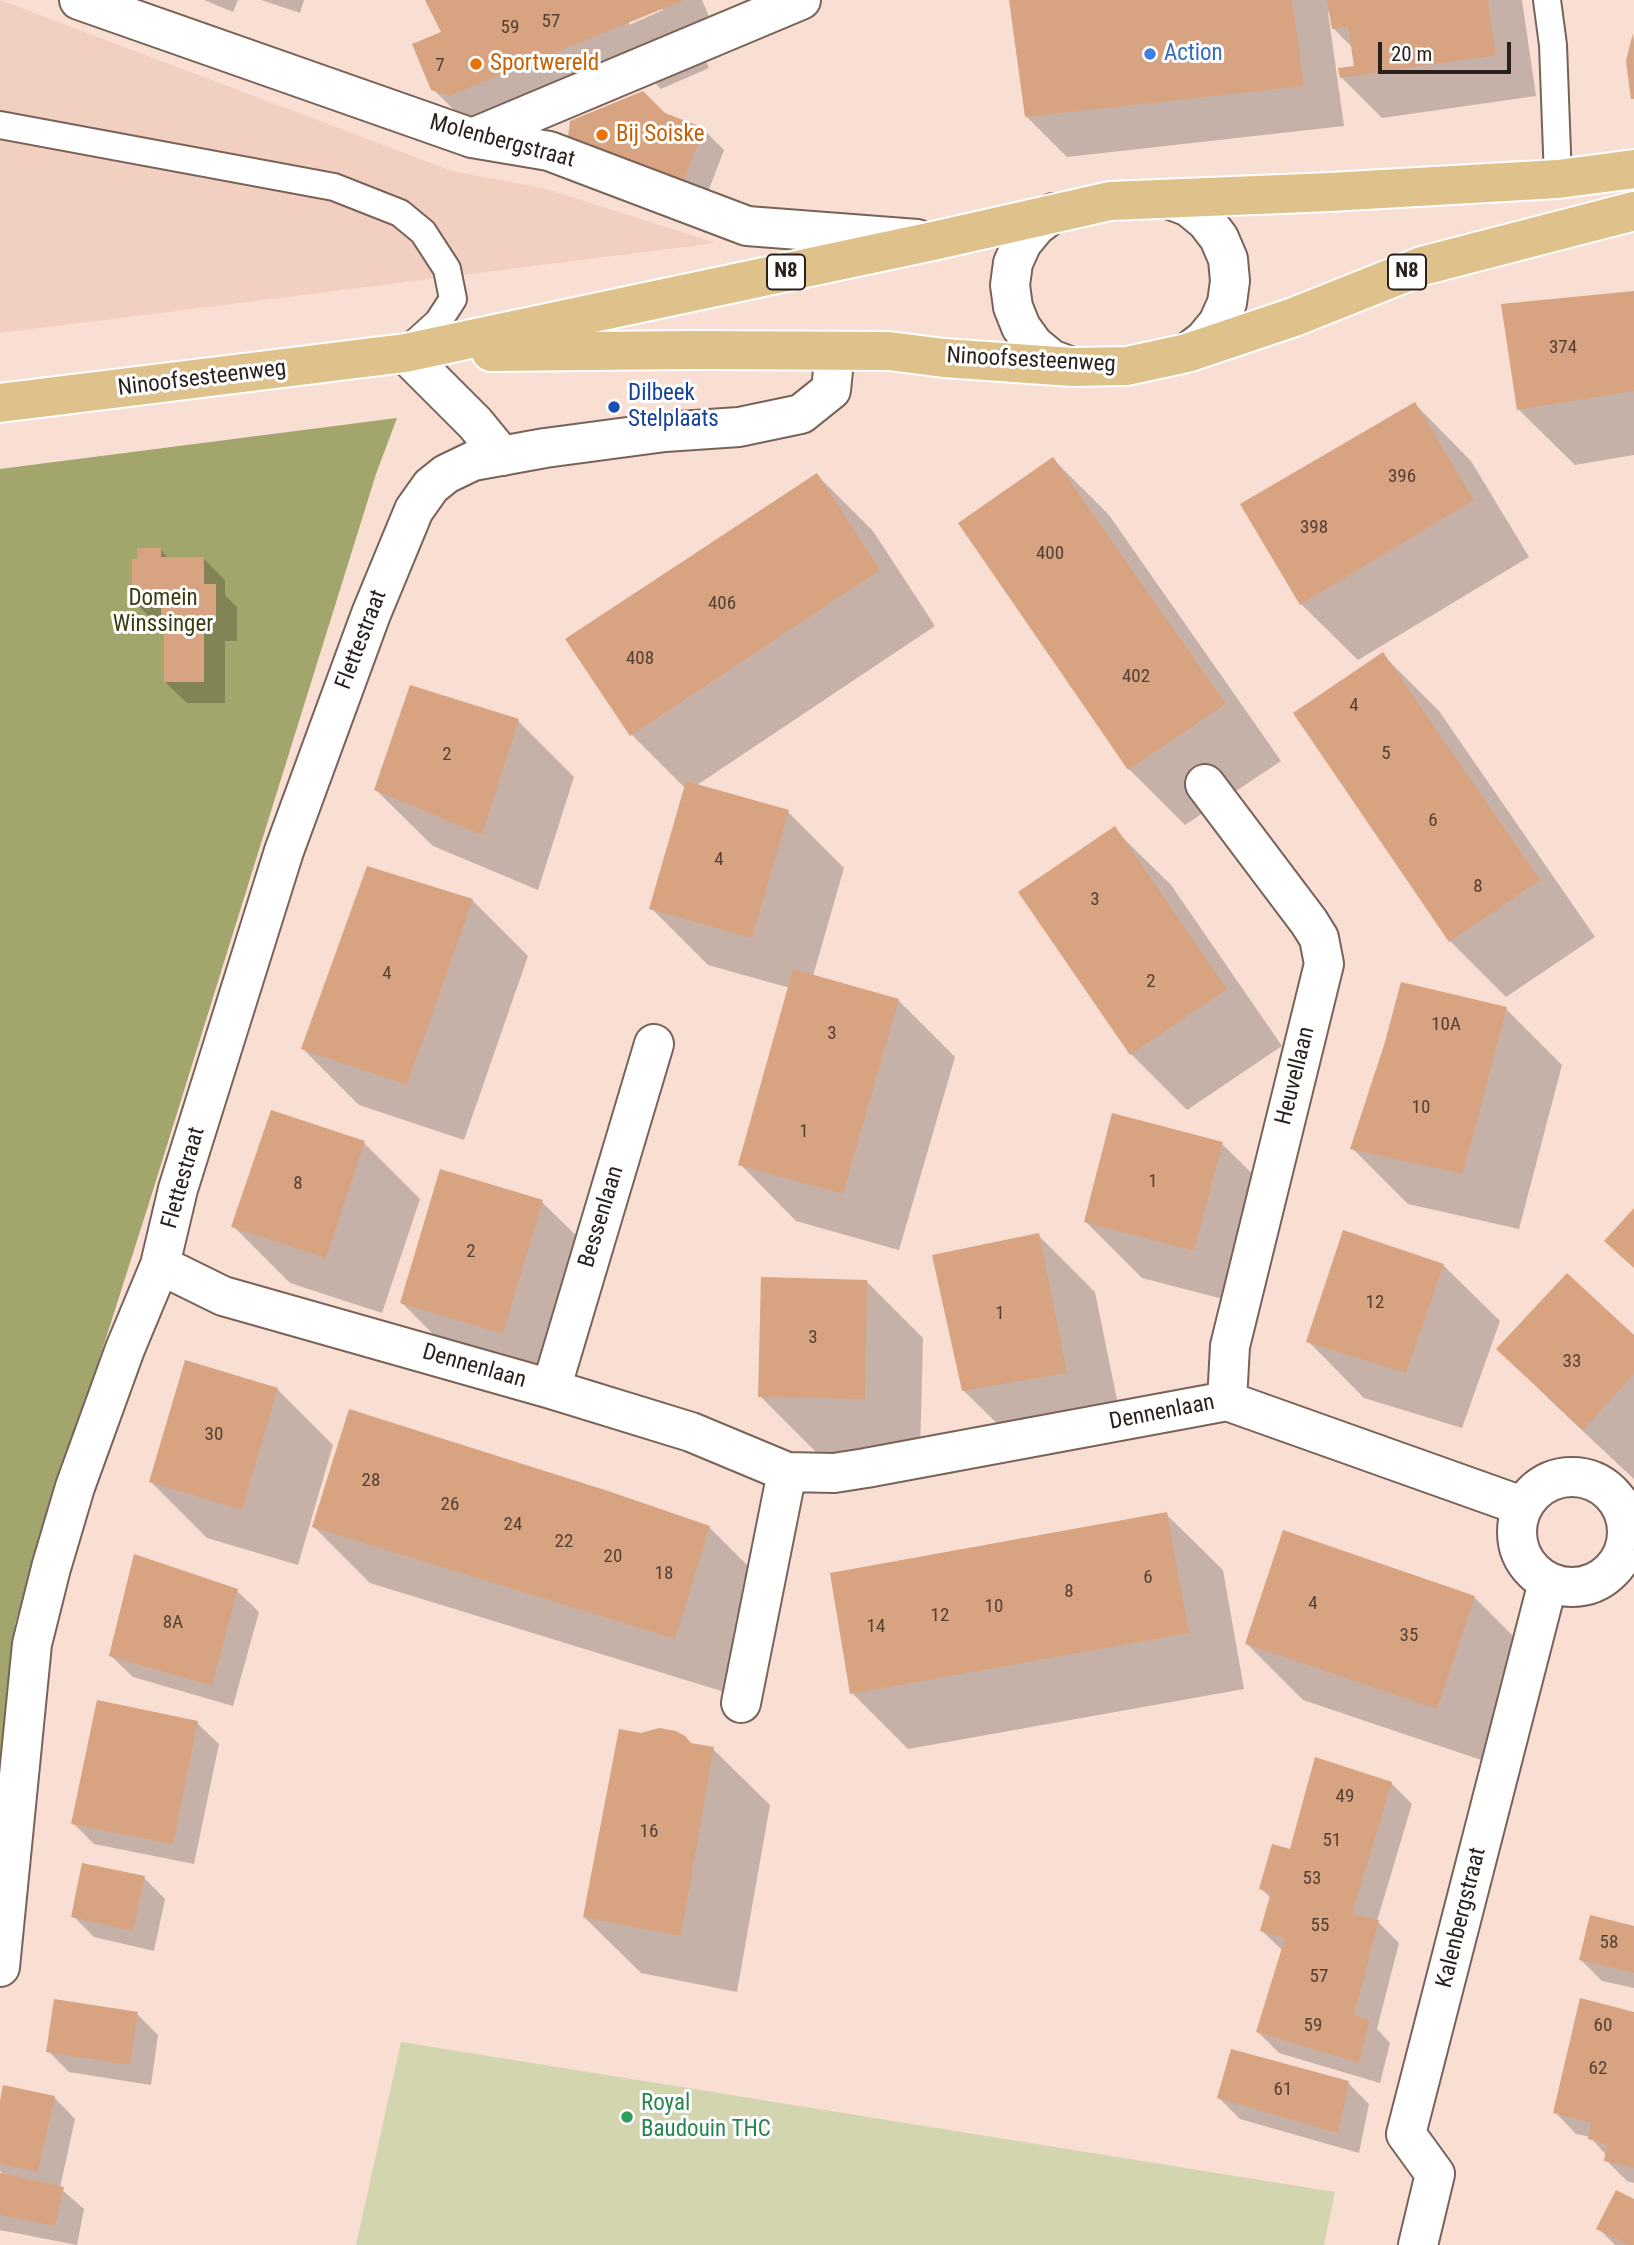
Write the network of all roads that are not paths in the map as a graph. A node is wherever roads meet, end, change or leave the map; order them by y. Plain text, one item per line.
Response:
1 (79, 0) edge
2 (801, 0) edge
3 (1547, 0) edge
4 (0, 125) edge
5 (472, 138) junction
6 (1634, 169) edge
7 (1558, 179) junction
8 (1168, 199) junction
9 (1634, 211) edge
10 (1053, 213) junction
11 (933, 241) junction
12 (835, 351) junction
13 (405, 353) junction
14 (1187, 354) junction
15 (1072, 368) junction
16 (0, 403) edge
17 (502, 456) junction
18 (1205, 783) dead end
19 (654, 1044) dead end
20 (160, 1265) junction
21 (551, 1389) junction
22 (1227, 1401) junction
23 (787, 1472) junction
24 (1626, 1490) edge
25 (1522, 1506) junction
26 (1548, 1582) junction
27 (741, 1703) dead end
28 (0, 1966) edge
29 (1418, 2245) edge

1 - 5 street, Molenbergstraat
2 - 5 street
3 - 7 lane
4 - 13 lane
5 - 11 street, Molenbergstraat
6 - 7 main road, Ninoofsesteenweg / N8
7 - 8 main road, Ninoofsesteenweg / N8
8 - 10 main road, Ninoofsesteenweg / N8
8 - 14 street
9 - 14 main road, Ninoofsesteenweg / N8
10 - 11 main road, Ninoofsesteenweg / N8
10 - 15 street
11 - 13 main road, Ninoofsesteenweg / N8
12 - 13 main road, Ninoofsesteenweg / N8
12 - 15 main road, Ninoofsesteenweg / N8
12 - 17 street, Flettestraat
13 - 16 main road, Ninoofsesteenweg / N8
13 - 17 street
14 - 15 main road, Ninoofsesteenweg / N8
17 - 20 street, Flettestraat
18 - 22 street, Heuvellaan
19 - 21 street, Bessenlaan
20 - 21 street, Dennenlaan
20 - 28 street, Flettestraat
21 - 23 street, Dennenlaan
22 - 23 street, Dennenlaan
22 - 25 street, Dennenlaan
23 - 27 street
24 - 25 street
24 - 26 street
25 - 26 street
26 - 29 street, Kalenbergstraat

